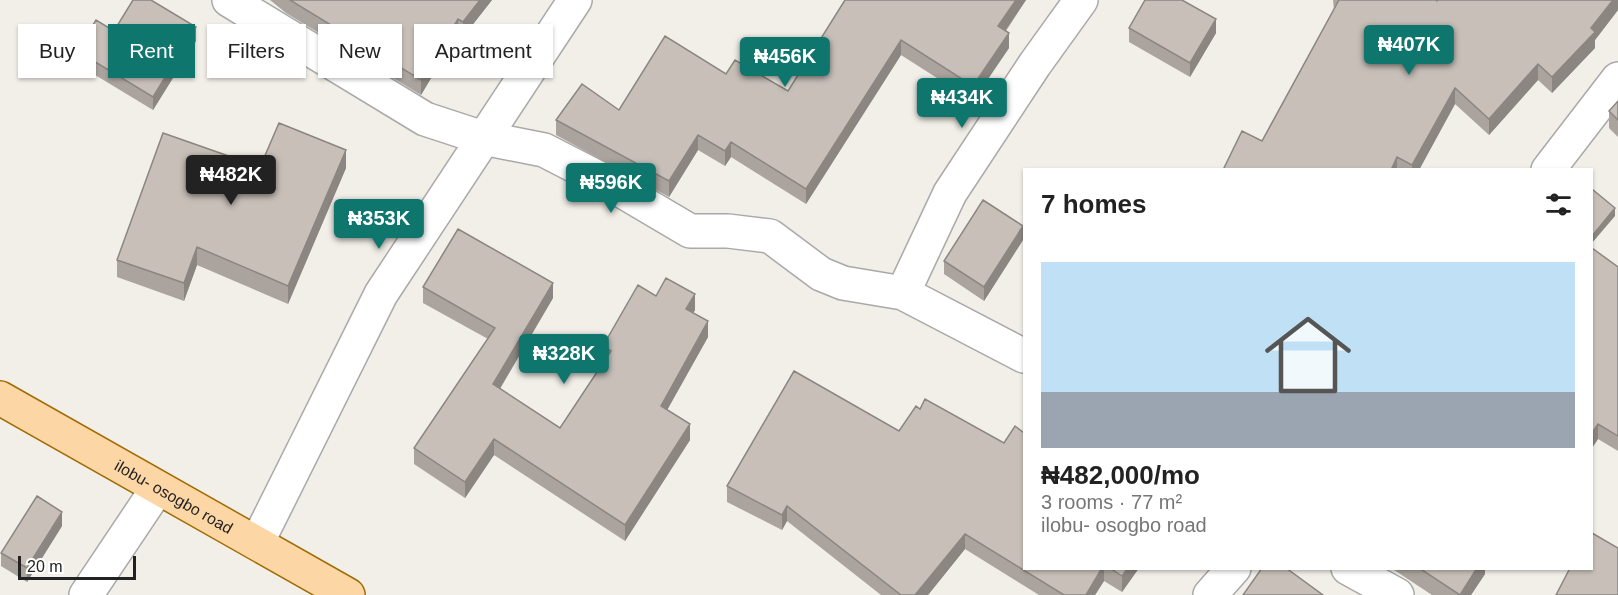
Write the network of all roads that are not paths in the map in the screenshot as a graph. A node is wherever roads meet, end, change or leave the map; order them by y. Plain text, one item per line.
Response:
1 (229, 0) edge
2 (575, 0) edge
3 (1081, 0) edge
4 (1618, 80) edge
5 (483, 138) junction
6 (1550, 168) edge
7 (903, 293) junction
8 (1023, 355) edge
9 (0, 398) edge
10 (157, 489) junction
11 (257, 543) junction
12 (1232, 570) edge
13 (1352, 570) edge
14 (86, 595) edge
15 (348, 595) edge
16 (1210, 595) edge
17 (1397, 595) edge

1 - 5 street
2 - 5 street
3 - 7 street
4 - 6 street
5 - 7 street
5 - 11 street
7 - 8 street
9 - 10 main road, ilobu- osogbo road
10 - 11 main road, ilobu- osogbo road
10 - 14 street
11 - 15 main road, ilobu- osogbo road
12 - 16 street
13 - 17 street

